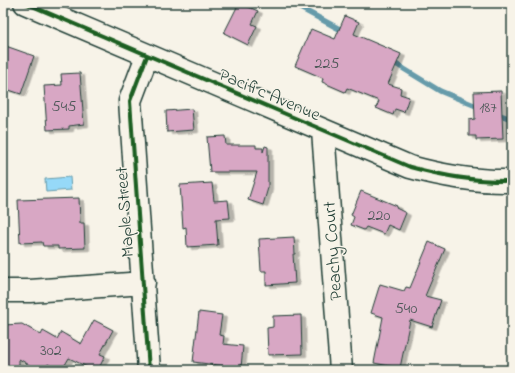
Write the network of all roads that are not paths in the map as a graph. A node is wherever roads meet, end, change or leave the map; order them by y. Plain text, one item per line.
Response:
1 (25, 3) edge
2 (147, 56) junction
3 (323, 131) junction
4 (512, 181) edge
5 (144, 283) junction
6 (3, 291) edge
7 (149, 370) edge
8 (341, 370) edge

1 - 2 street, Pacific Avenue
2 - 3 street, Pacific Avenue
2 - 5 street, Maple Street
3 - 4 street, Pacific Avenue
3 - 8 street, Peachy Court
5 - 6 street
5 - 7 street, Maple Street

